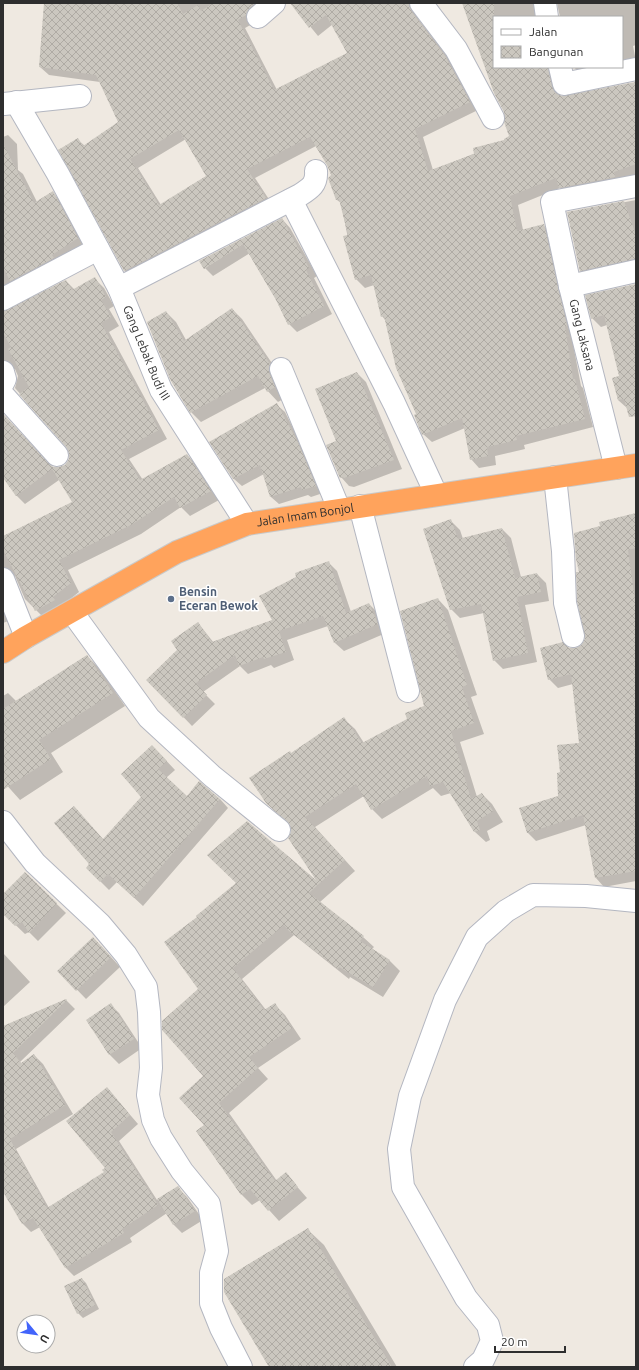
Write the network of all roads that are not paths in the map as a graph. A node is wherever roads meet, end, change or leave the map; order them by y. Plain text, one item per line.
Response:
1 (421, 3) edge
2 (545, 3) edge
3 (547, 16) edge
4 (636, 69) edge
5 (562, 75) edge
6 (80, 96) dead end
7 (9, 103) edge
8 (493, 118) dead end
9 (316, 171) dead end
10 (636, 186) edge
11 (291, 200) junction
12 (98, 249) junction
13 (636, 271) edge
14 (570, 286) junction
15 (119, 288) junction
16 (3, 299) edge
17 (281, 369) dead end
18 (3, 372) edge
19 (3, 383) edge
20 (3, 395) edge
21 (57, 455) dead end
22 (626, 466) edge
23 (556, 477) junction
24 (436, 494) junction
25 (360, 506) junction
26 (339, 509) junction
27 (247, 524) junction
28 (3, 579) edge
29 (72, 612) junction
30 (574, 636) dead end
31 (26, 637) junction
32 (3, 652) edge
33 (408, 691) dead end
34 (3, 822) edge
35 (279, 830) dead end
36 (636, 901) edge
37 (239, 1367) edge
38 (475, 1367) edge

1 - 8 street
2 - 3 street
4 - 5 street
6 - 7 street
7 - 12 street, Gang Lebak Budi III
9 - 11 street
10 - 14 street, Gang Laksana
11 - 15 street
11 - 24 street
12 - 15 street, Gang Lebak Budi III
12 - 16 street
13 - 14 street
14 - 22 street, Gang Laksana
15 - 27 street, Gang Lebak Budi III
17 - 26 street
18 - 19 street
20 - 21 street
22 - 23 highway, Jalan Imam Bonjol
23 - 24 highway, Jalan Imam Bonjol
23 - 30 street
24 - 25 highway, Jalan Imam Bonjol
25 - 26 highway, Jalan Imam Bonjol
25 - 33 street
26 - 27 highway, Jalan Imam Bonjol
27 - 29 highway, Jalan Imam Bonjol
28 - 31 street
29 - 31 highway, Jalan Imam Bonjol
29 - 35 street
31 - 32 highway, Jalan Imam Bonjol
34 - 37 street
36 - 38 street

